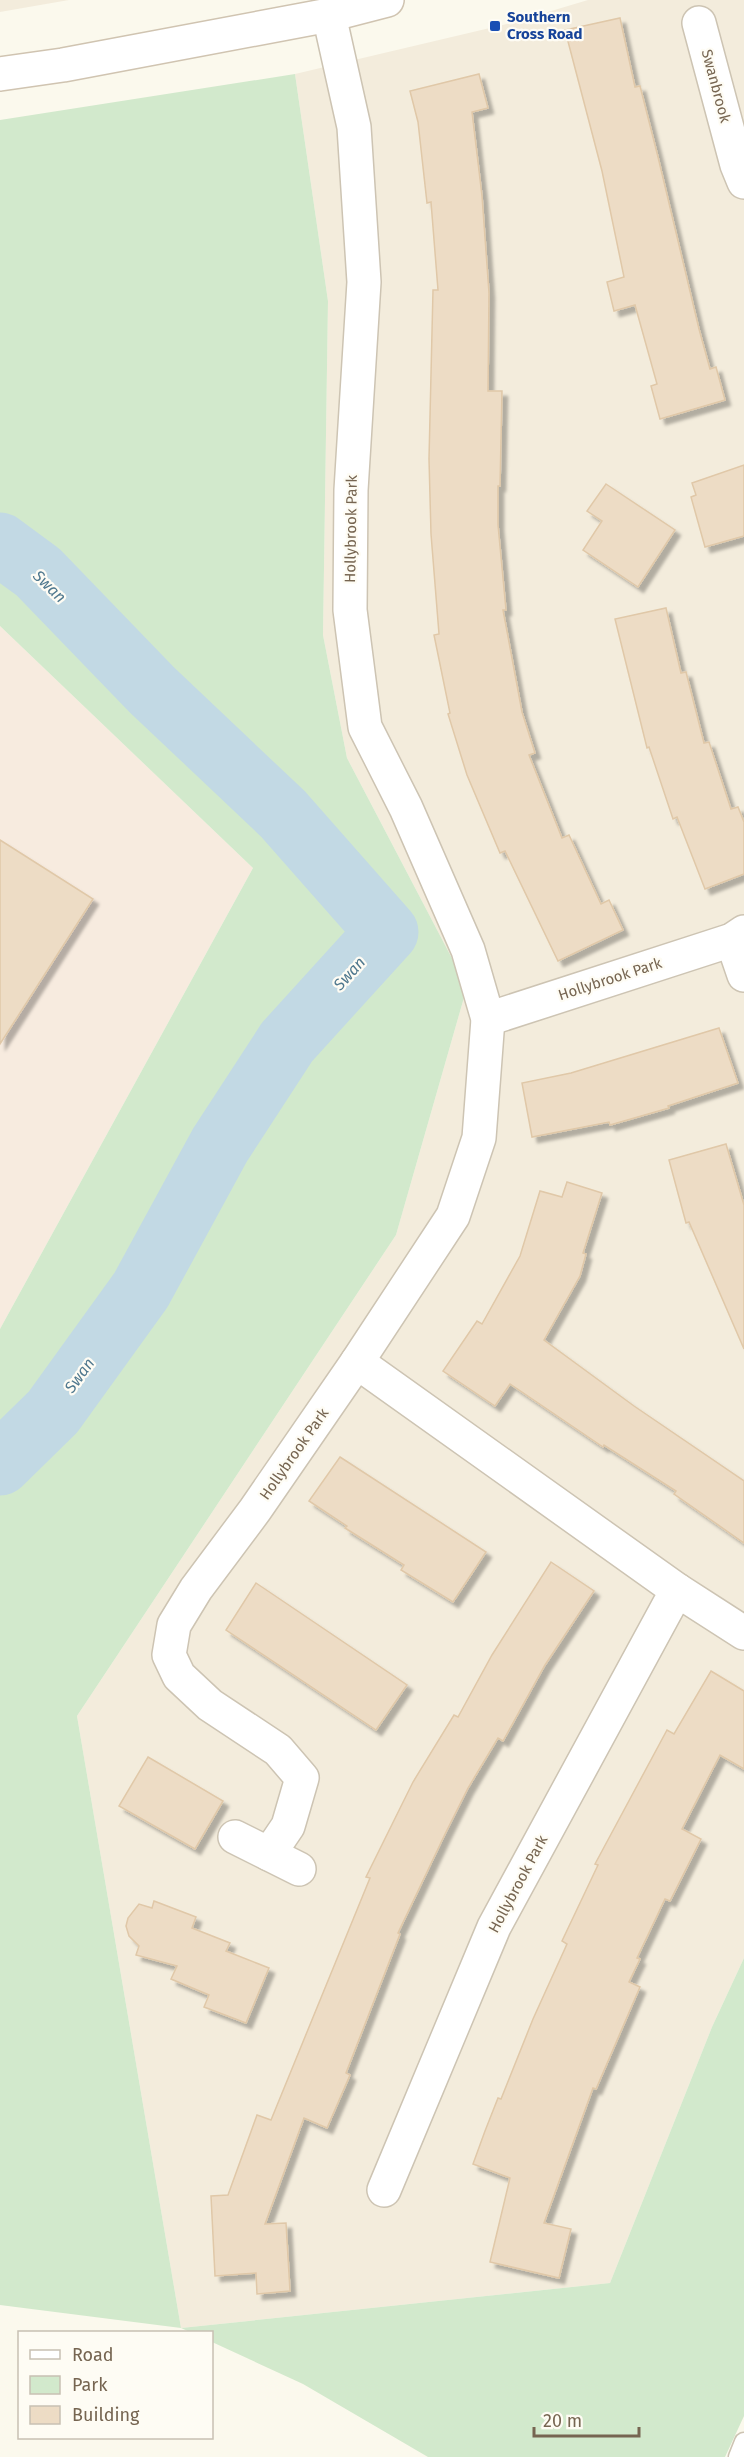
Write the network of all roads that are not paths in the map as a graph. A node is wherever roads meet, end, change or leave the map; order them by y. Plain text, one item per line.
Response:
1 (387, 0) edge
2 (329, 15) junction
3 (699, 23) dead end
4 (0, 74) edge
5 (744, 182) edge
6 (738, 936) edge
7 (744, 975) edge
8 (488, 1019) junction
9 (357, 1362) junction
10 (677, 1590) junction
11 (744, 1633) edge
12 (235, 1837) dead end
13 (269, 1854) junction
14 (299, 1869) dead end
15 (384, 2190) dead end
16 (744, 2442) edge
17 (738, 2457) edge

1 - 2 street
2 - 4 street
2 - 8 street, Hollybrook Park
3 - 5 street, Swanbrook
6 - 7 street, Hollybrook Park
6 - 8 street, Hollybrook Park
8 - 9 street, Hollybrook Park
9 - 10 street
9 - 13 street, Hollybrook Park
10 - 11 street
10 - 15 street, Hollybrook Park
12 - 13 street
13 - 14 street
16 - 17 lane

